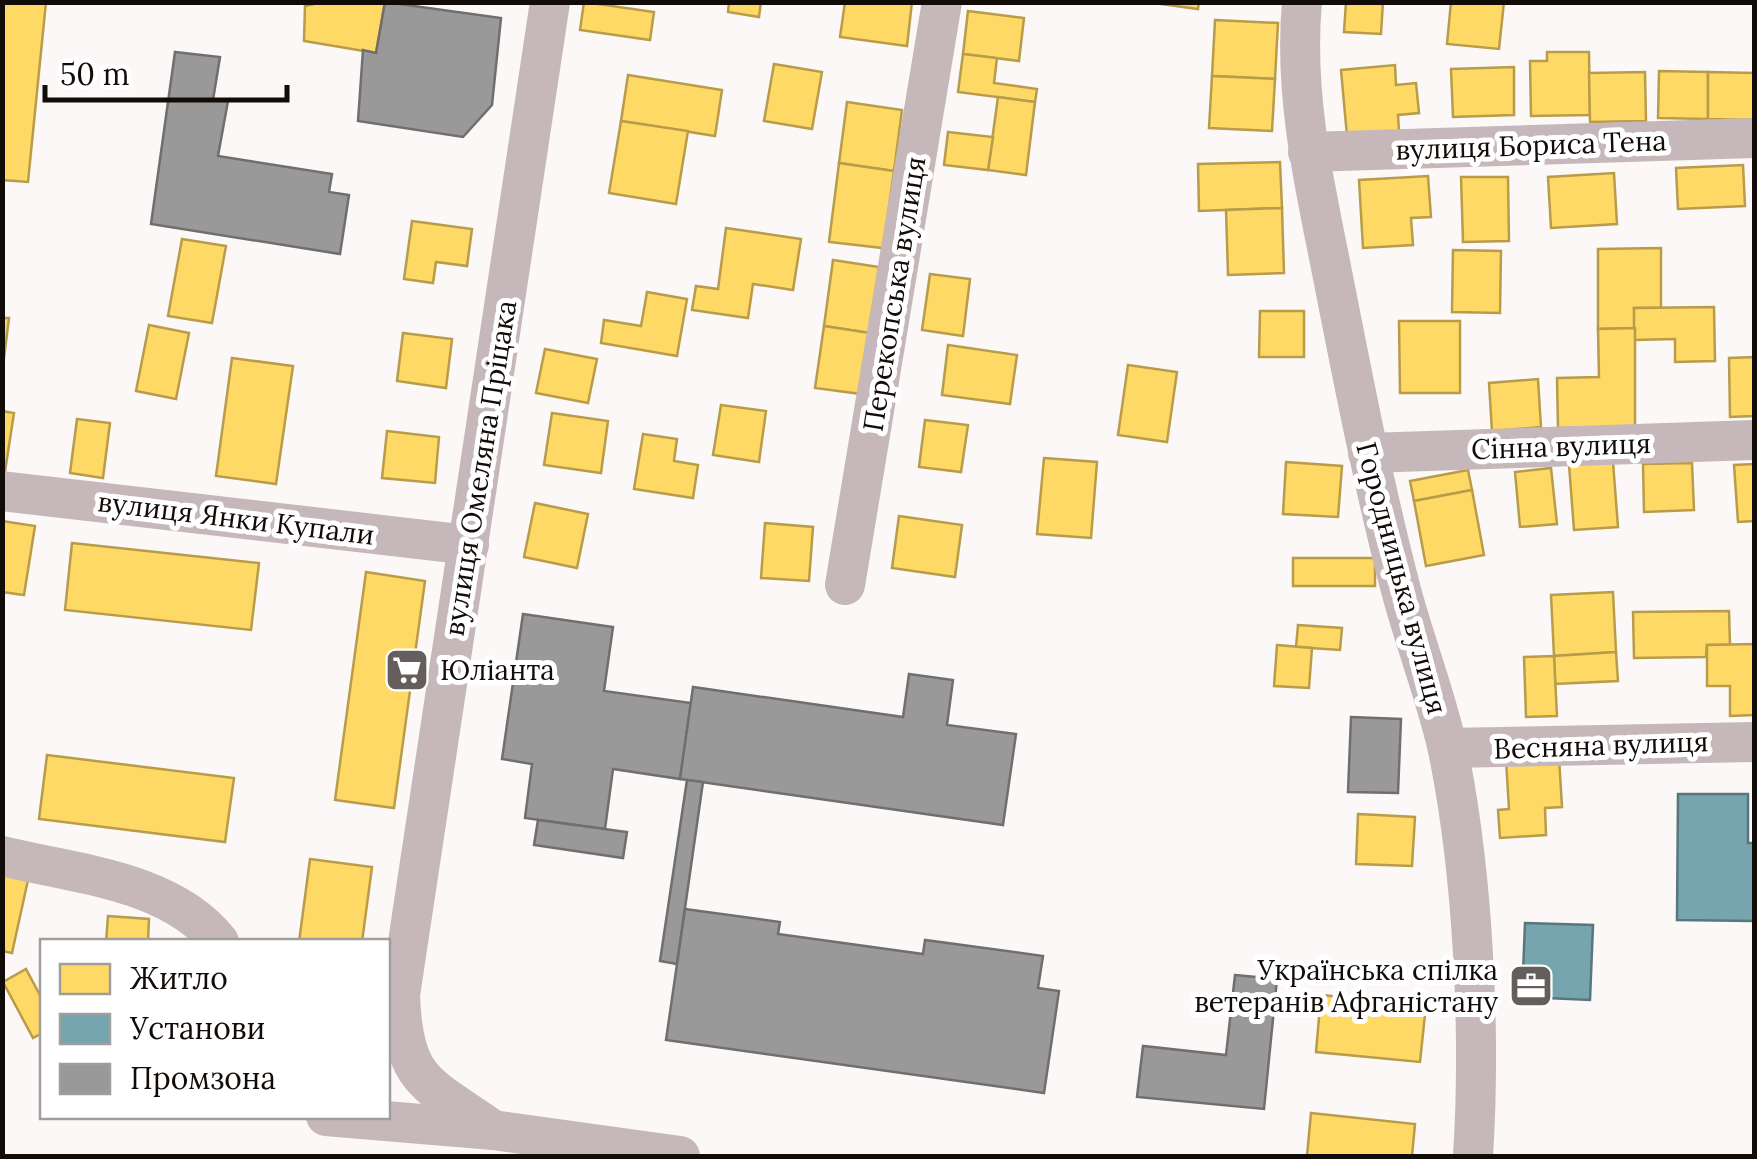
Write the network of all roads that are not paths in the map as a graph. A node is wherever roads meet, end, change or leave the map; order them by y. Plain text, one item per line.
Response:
1 (550, 2) edge
2 (942, 2) edge
3 (1302, 2) edge
4 (1754, 138) edge
5 (1308, 152) junction
6 (1754, 440) edge
7 (1368, 453) junction
8 (2, 491) edge
9 (469, 545) junction
10 (846, 585) dead end
11 (1754, 742) edge
12 (1448, 748) junction
13 (2, 856) edge
14 (217, 939) edge
15 (345, 1119) edge
16 (497, 1143) edge
17 (680, 1156) edge
18 (1473, 1156) edge

1 - 9 street, вулиця Омеляна Пріцака
2 - 10 street, Перекопська вулиця
3 - 5 street, Городницька вулиця
4 - 5 street, вулиця Бориса Тена
5 - 7 street, Городницька вулиця
6 - 7 street, Сінна вулиця
7 - 12 street, Городницька вулиця
8 - 9 street, вулиця Янки Купали
9 - 16 street, вулиця Омеляна Пріцака
11 - 12 street, Весняна вулиця
12 - 18 street, Городницька вулиця
13 - 14 street
15 - 16 street
16 - 17 street

